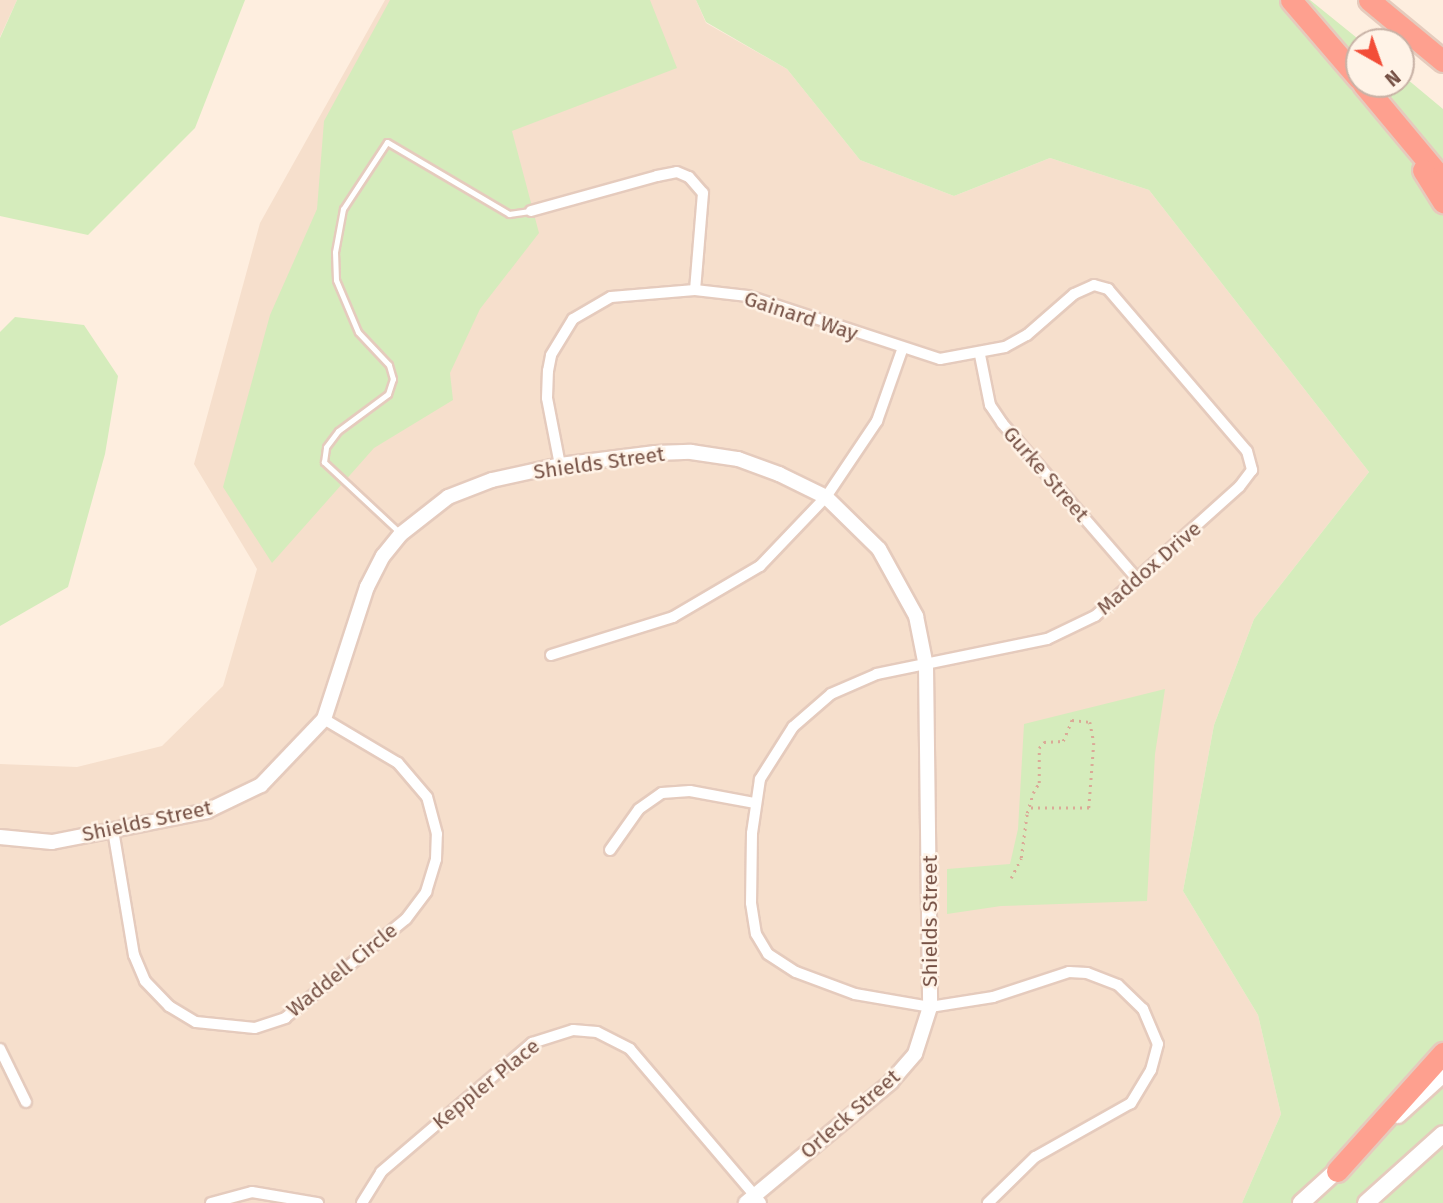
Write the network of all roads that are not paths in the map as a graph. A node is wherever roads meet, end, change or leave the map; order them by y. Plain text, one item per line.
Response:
1 (1291, 0) edge
2 (1369, 0) edge
3 (1443, 61) edge
4 (1345, 63) edge
5 (1374, 98) edge
6 (1392, 121) junction
7 (1443, 180) edge
8 (1443, 201) edge
9 (531, 211) joint
10 (695, 290) junction
11 (1118, 300) joint
12 (902, 350) junction
13 (980, 355) junction
14 (560, 465) junction
15 (826, 497) junction
16 (401, 534) junction
17 (1138, 580) junction
18 (551, 655) dead end
19 (926, 666) junction
20 (324, 719) junction
21 (754, 803) junction
22 (113, 830) junction
23 (0, 837) edge
24 (610, 850) dead end
25 (930, 1007) junction
26 (0, 1049) edge
27 (1443, 1053) edge
28 (1443, 1074) edge
29 (26, 1102) dead end
30 (1443, 1134) edge
31 (1336, 1171) junction
32 (754, 1201) edge
33 (211, 1203) edge
34 (318, 1203) edge
35 (362, 1203) edge
36 (988, 1203) edge
37 (1301, 1203) edge
38 (1366, 1203) edge

1 - 4 highway
2 - 3 highway
5 - 6 highway
6 - 7 highway
6 - 8 highway
9 - 10 street
9 - 16 lane
10 - 12 street, Gainard Way
10 - 14 street, Gainard Way
11 - 13 street, Gainard Way
11 - 17 street, Maddox Drive
12 - 13 street, Gainard Way
12 - 15 street
13 - 17 street, Gurke Street
14 - 15 street, Shields Street
14 - 16 street, Shields Street
15 - 18 street
15 - 19 street, Shields Street
16 - 20 street, Shields Street
17 - 19 street, Maddox Drive
19 - 21 street, Maddox Drive
19 - 25 street, Shields Street
20 - 22 street, Shields Street
20 - 22 street, Waddell Circle
21 - 24 street
21 - 25 street, Maddox Drive
22 - 23 street, Shields Street
25 - 32 street, Orleck Street
25 - 36 street, Maddox Drive
26 - 29 street
27 - 31 highway
28 - 31 main road
30 - 38 main road
31 - 37 main road
32 - 35 street, Keppler Place
33 - 34 street

